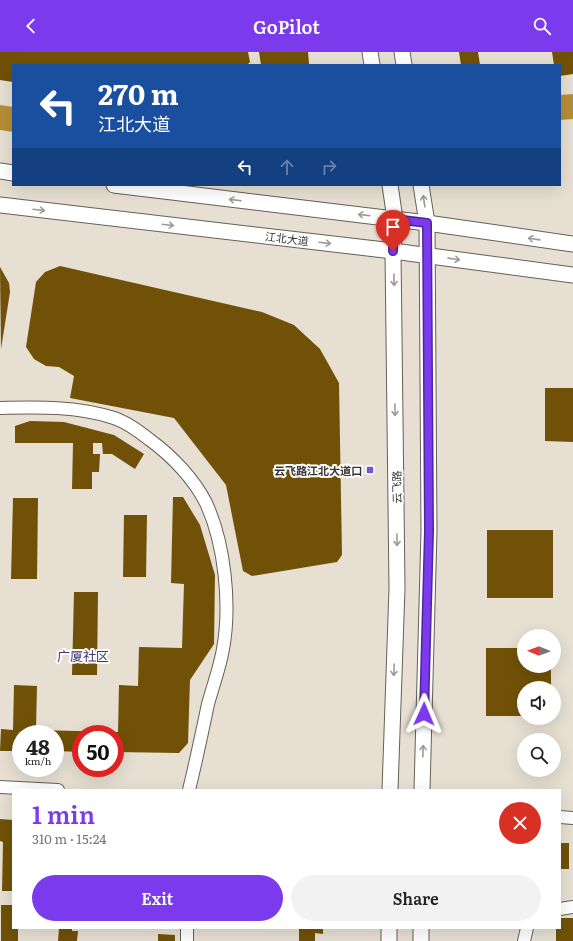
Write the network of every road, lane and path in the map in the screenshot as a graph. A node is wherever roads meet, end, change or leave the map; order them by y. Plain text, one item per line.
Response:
1 (370, 52) edge
2 (402, 52) edge
3 (372, 64) edge
4 (404, 64) edge
5 (0, 171) edge
6 (12, 173) edge
7 (122, 186) edge
8 (390, 186) edge
9 (422, 186) edge
10 (0, 205) edge
11 (394, 219) junction
12 (427, 223) junction
13 (573, 244) edge
14 (393, 251) junction
15 (427, 256) junction
16 (573, 275) edge
17 (0, 408) edge
18 (0, 787) edge
19 (39, 789) edge
20 (189, 789) edge
21 (390, 789) edge
22 (422, 789) edge
23 (561, 817) edge
24 (573, 818) edge
25 (573, 907) edge
26 (561, 910) edge
27 (187, 929) edge
28 (389, 929) edge
29 (421, 929) edge
30 (527, 929) edge
31 (187, 941) edge
32 (389, 941) edge
33 (421, 941) edge
34 (524, 941) edge

1 - 3 main road
2 - 4 main road
5 - 6 main road
11 -> 7 main road
8 - 11 main road, 云飞路
12 -> 9 main road
10 -> 14 main road, 江北大道
11 - 12 main road
11 - 14 main road, 云飞路
13 -> 12 main road
12 - 15 main road
14 - 15 main road, 江北大道
14 -> 21 main road, 云飞路
15 -> 16 main road, 江北大道
22 -> 15 main road
17 - 20 street
18 - 19 street
23 - 24 street
25 - 26 street
27 - 31 street
28 - 32 main road
29 - 33 main road
30 - 34 street

